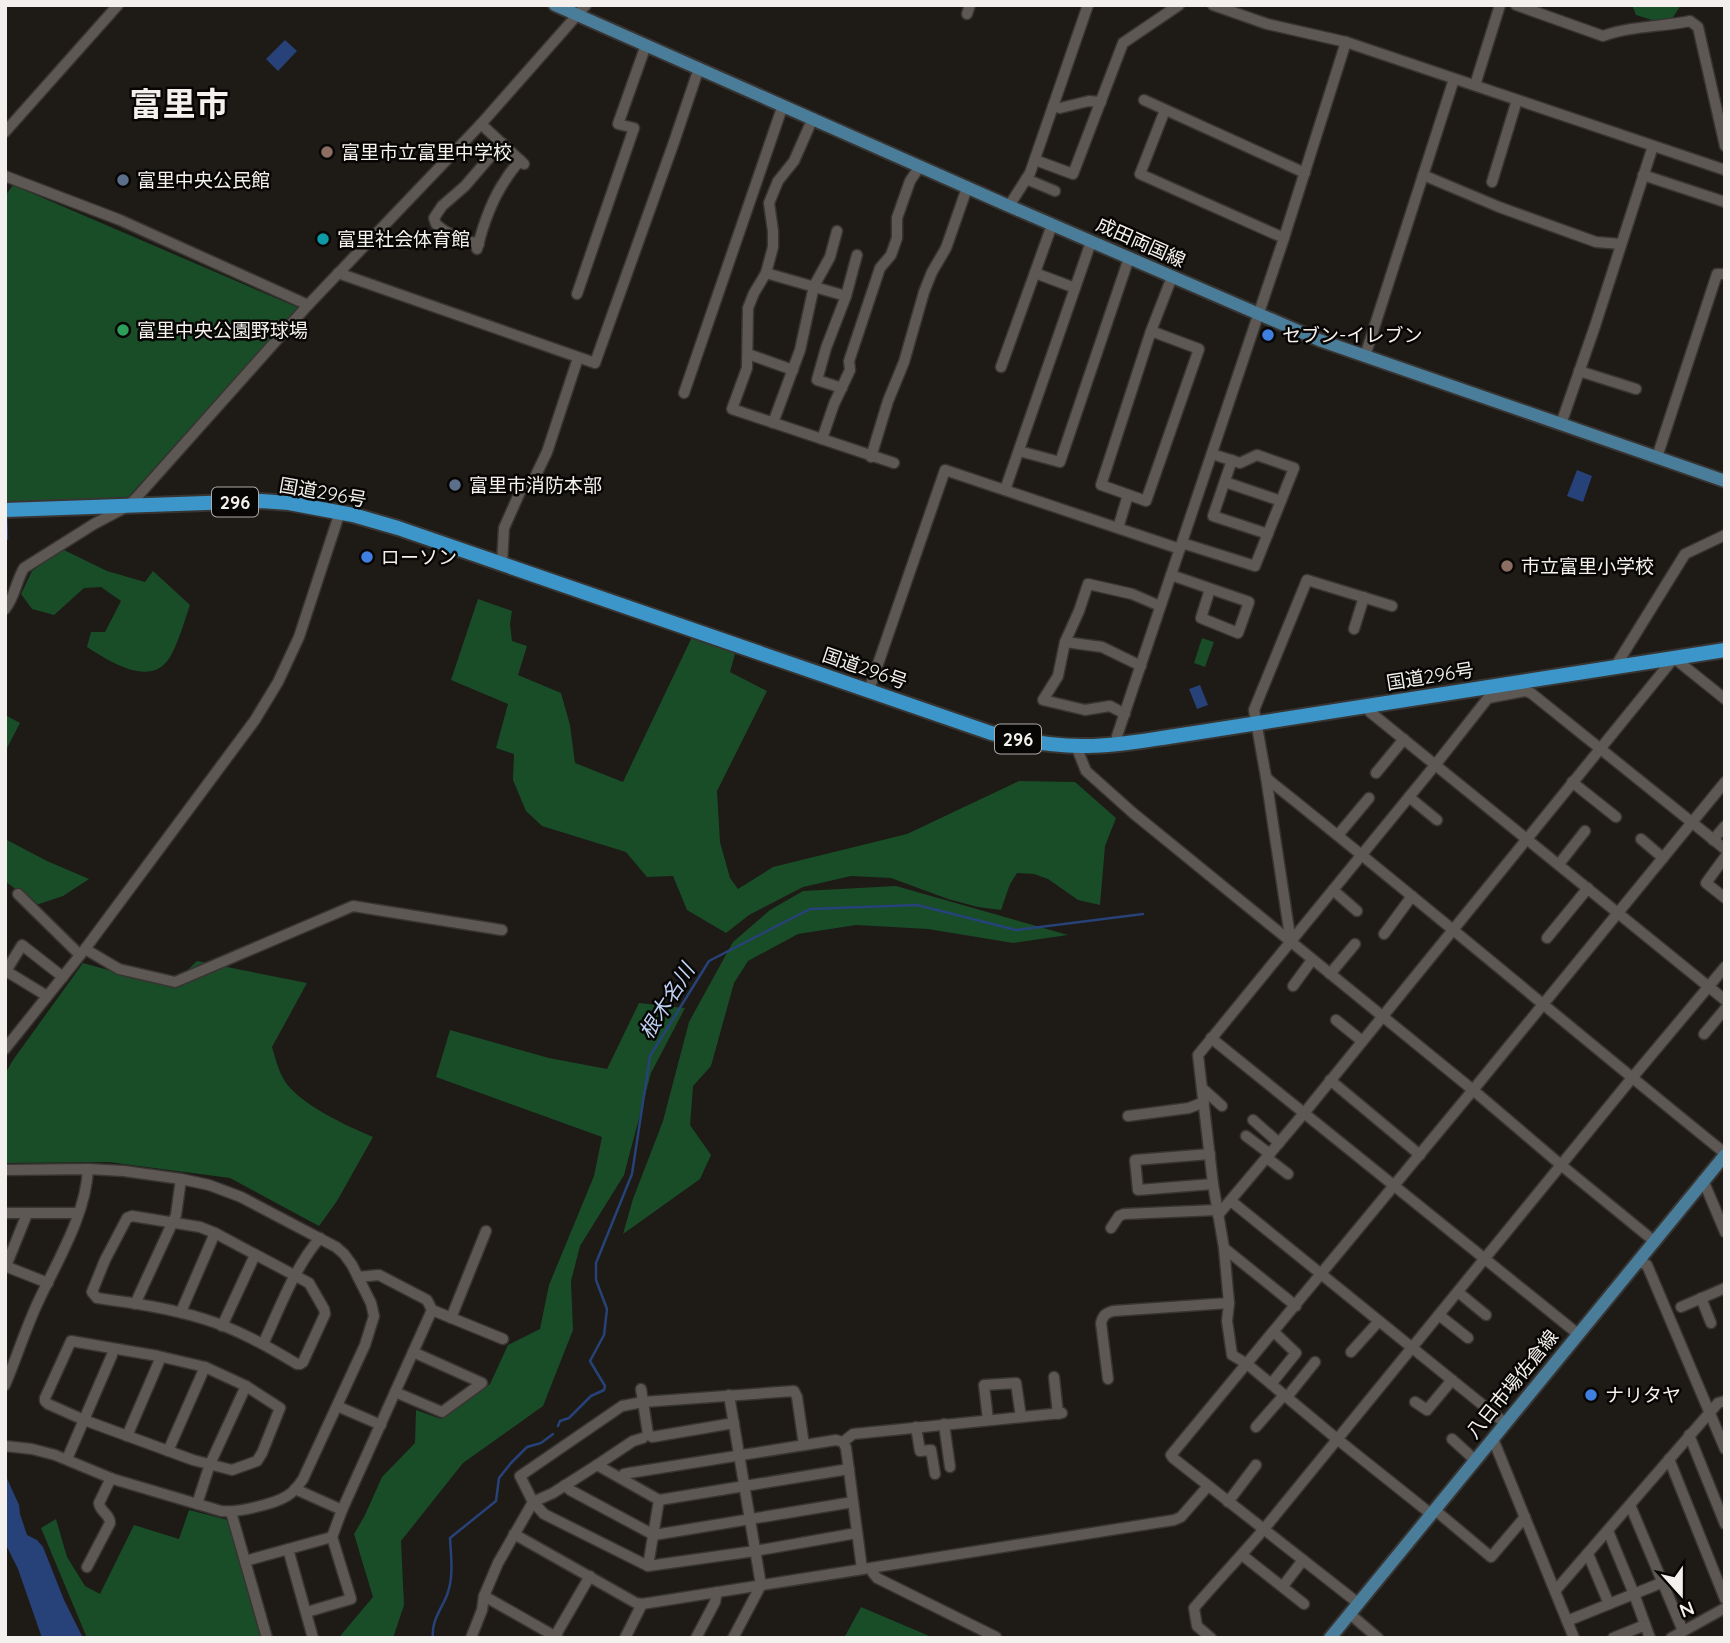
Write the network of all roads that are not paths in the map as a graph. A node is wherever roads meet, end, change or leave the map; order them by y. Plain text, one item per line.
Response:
1 (118, 5) edge
2 (555, 5) edge
3 (1088, 5) edge
4 (1179, 5) edge
5 (1213, 5) edge
6 (1500, 5) edge
7 (1516, 5) edge
8 (582, 10) edge
9 (1346, 42) junction
10 (646, 45) junction
11 (699, 68) junction
12 (1454, 79) junction
13 (1475, 85) junction
14 (1144, 100) dead end
15 (1517, 100) junction
16 (1101, 102) junction
17 (783, 105) junction
18 (1053, 106) junction
19 (1165, 110) junction
20 (813, 118) junction
21 (481, 124) junction
22 (5, 132) edge
23 (502, 143) junction
24 (1653, 146) junction
25 (1725, 146) edge
26 (1035, 160) junction
27 (919, 166) junction
28 (1725, 170) edge
29 (1305, 173) junction
30 (1643, 175) junction
31 (5, 176) edge
32 (1423, 176) junction
33 (1026, 179) junction
34 (1492, 182) dead end
35 (967, 188) junction
36 (1055, 191) dead end
37 (1725, 202) edge
38 (1009, 206) junction
39 (1052, 225) junction
40 (838, 231) dead end
41 (1284, 238) junction
42 (1091, 242) junction
43 (1622, 244) junction
44 (857, 255) dead end
45 (1129, 258) junction
46 (338, 273) junction
47 (766, 273) junction
48 (1035, 273) junction
49 (1725, 274) edge
50 (1172, 277) junction
51 (814, 286) junction
52 (1075, 288) junction
53 (577, 294) dead end
54 (846, 296) junction
55 (308, 305) junction
56 (1258, 314) junction
57 (1151, 331) junction
58 (748, 354) junction
59 (1365, 356) junction
60 (578, 358) junction
61 (1001, 367) dead end
62 (793, 370) junction
63 (1579, 371) junction
64 (842, 388) junction
65 (1636, 389) dead end
66 (684, 393) dead end
67 (773, 423) junction
68 (1561, 424) junction
69 (822, 439) junction
70 (1019, 451) junction
71 (1212, 454) junction
72 (871, 457) junction
73 (1657, 457) junction
74 (1232, 460) junction
75 (894, 463) dead end
76 (1725, 481) edge
77 (1225, 482) junction
78 (1005, 490) junction
79 (1128, 495) junction
80 (1281, 500) junction
81 (128, 506) junction
82 (5, 510) edge
83 (340, 512) junction
84 (1118, 528) junction
85 (1268, 534) junction
86 (1725, 535) edge
87 (1181, 546) junction
88 (502, 563) junction
89 (1171, 575) junction
90 (1210, 589) junction
91 (1364, 597) junction
92 (1160, 606) junction
93 (1392, 606) dead end
94 (5, 609) edge
95 (1354, 629) dead end
96 (1065, 642) junction
97 (1725, 650) edge
98 (1674, 658) junction
99 (1141, 666) junction
100 (1615, 667) junction
101 (869, 690) junction
102 (1502, 690) junction
103 (1725, 699) edge
104 (1366, 706) junction
105 (1125, 714) junction
106 (1256, 724) junction
107 (1404, 739) junction
108 (1119, 744) junction
109 (1076, 746) junction
110 (1600, 748) junction
111 (1436, 764) junction
112 (1376, 773) dead end
113 (1266, 777) junction
114 (1572, 782) junction
115 (1725, 782) edge
116 (1369, 797) dead end
117 (1409, 797) junction
118 (1616, 817) dead end
119 (1437, 820) dead end
120 (1692, 823) junction
121 (1725, 827) edge
122 (1585, 831) dead end
123 (1338, 835) junction
124 (1527, 837) junction
125 (1641, 839) dead end
126 (1713, 840) junction
127 (1725, 849) edge
128 (1362, 855) junction
129 (1725, 857) edge
130 (1663, 858) junction
131 (1559, 864) junction
132 (1588, 888) junction
133 (1333, 890) junction
134 (18, 894) dead end
135 (1412, 896) junction
136 (1725, 898) edge
137 (1357, 911) dead end
138 (1618, 913) junction
139 (502, 930) dead end
140 (1453, 930) junction
141 (1384, 934) dead end
142 (1548, 939) dead end
143 (1291, 943) junction
144 (1355, 944) dead end
145 (83, 952) junction
146 (1312, 960) junction
147 (1725, 967) edge
148 (1330, 974) junction
149 (63, 977) junction
150 (1293, 986) dead end
151 (1709, 986) junction
152 (47, 996) junction
153 (1725, 1000) edge
154 (1544, 1004) junction
155 (1725, 1009) edge
156 (1382, 1016) junction
157 (1336, 1020) dead end
158 (1704, 1034) dead end
159 (1212, 1038) junction
160 (1362, 1041) junction
161 (5, 1049) edge
162 (1632, 1078) junction
163 (1330, 1080) junction
164 (1202, 1088) junction
165 (1473, 1090) junction
166 (1204, 1102) junction
167 (1222, 1106) dead end
168 (1305, 1112) junction
169 (1128, 1115) dead end
170 (1253, 1120) dead end
171 (1246, 1136) dead end
172 (1279, 1143) junction
173 (1725, 1152) edge
174 (1210, 1154) junction
175 (1420, 1155) junction
176 (1268, 1156) junction
177 (1561, 1165) junction
178 (88, 1169) junction
179 (5, 1170) edge
180 (1288, 1174) dead end
181 (181, 1179) junction
182 (1703, 1180) junction
183 (1213, 1184) junction
184 (1395, 1185) junction
185 (1231, 1201) junction
186 (1218, 1212) junction
187 (5, 1213) edge
188 (78, 1213) junction
189 (27, 1214) junction
190 (173, 1223) junction
191 (1111, 1228) dead end
192 (486, 1231) dead end
193 (1725, 1232) edge
194 (215, 1233) junction
195 (320, 1238) junction
196 (1654, 1241) junction
197 (1224, 1248) junction
198 (255, 1255) junction
199 (1485, 1259) junction
200 (1637, 1261) junction
201 (6, 1266) edge
202 (1322, 1274) junction
203 (295, 1276) junction
204 (358, 1278) junction
205 (48, 1283) junction
206 (1725, 1288) edge
207 (1458, 1292) junction
208 (1701, 1298) junction
209 (1229, 1303) junction
210 (135, 1304) junction
211 (1296, 1306) junction
212 (1681, 1307) dead end
213 (432, 1310) junction
214 (182, 1313) junction
215 (1439, 1315) junction
216 (1486, 1315) dead end
217 (451, 1318) junction
218 (1378, 1321) junction
219 (1711, 1323) dead end
220 (222, 1326) junction
221 (1274, 1332) junction
222 (1578, 1334) junction
223 (1468, 1338) dead end
224 (503, 1339) dead end
225 (263, 1344) junction
226 (1412, 1348) junction
227 (113, 1349) junction
228 (413, 1352) junction
229 (1350, 1352) dead end
230 (161, 1357) junction
231 (1315, 1362) dead end
232 (9, 1363) edge
233 (1247, 1364) junction
234 (205, 1367) junction
235 (1054, 1377) dead end
236 (1108, 1379) dead end
237 (1452, 1380) junction
238 (1271, 1384) junction
239 (5, 1385) edge
240 (246, 1386) junction
241 (641, 1390) dead end
242 (395, 1392) junction
243 (729, 1395) junction
244 (1286, 1396) junction
245 (1725, 1401) edge
246 (643, 1402) junction
247 (1415, 1402) dead end
248 (337, 1406) junction
249 (1710, 1413) junction
250 (1021, 1417) junction
251 (84, 1420) junction
252 (988, 1420) junction
253 (734, 1423) junction
254 (1505, 1423) junction
255 (944, 1424) junction
256 (381, 1425) junction
257 (916, 1427) junction
258 (1256, 1427) dead end
259 (1689, 1435) junction
260 (127, 1436) junction
261 (643, 1438) dead end
262 (1337, 1439) junction
263 (1452, 1439) dead end
264 (1493, 1439) junction
265 (843, 1442) junction
266 (804, 1445) junction
267 (5, 1446) edge
268 (1725, 1449) edge
269 (169, 1451) junction
270 (739, 1455) junction
271 (67, 1459) junction
272 (1669, 1459) junction
273 (1475, 1460) junction
274 (210, 1464) junction
275 (597, 1465) junction
276 (1256, 1465) dead end
277 (950, 1467) dead end
278 (849, 1469) junction
279 (934, 1474) dead end
280 (111, 1478) junction
281 (621, 1478) junction
282 (565, 1485) junction
283 (743, 1486) junction
284 (1208, 1486) junction
285 (295, 1489) junction
286 (659, 1500) junction
287 (533, 1502) junction
288 (853, 1502) junction
289 (1228, 1502) junction
290 (197, 1504) junction
291 (1630, 1506) junction
292 (342, 1510) junction
293 (231, 1512) junction
294 (1433, 1512) junction
295 (1525, 1517) junction
296 (749, 1519) junction
297 (1724, 1521) edge
298 (1264, 1529) junction
299 (1608, 1531) junction
300 (857, 1533) junction
301 (514, 1534) junction
302 (654, 1535) junction
303 (332, 1537) junction
304 (288, 1549) junction
305 (755, 1551) junction
306 (1588, 1554) junction
307 (1242, 1555) junction
308 (1303, 1560) junction
309 (245, 1561) junction
310 (649, 1566) junction
311 (87, 1567) dead end
312 (867, 1569) junction
313 (590, 1576) junction
314 (1661, 1583) junction
315 (761, 1586) junction
316 (1283, 1586) junction
317 (1555, 1591) junction
318 (717, 1592) junction
319 (1634, 1594) junction
320 (484, 1596) junction
321 (1725, 1599) edge
322 (642, 1604) junction
323 (1304, 1604) dead end
324 (1609, 1604) junction
325 (1725, 1608) edge
326 (1354, 1609) junction
327 (307, 1612) junction
328 (1567, 1620) junction
329 (1645, 1625) junction
330 (1683, 1631) junction
331 (556, 1637) edge
332 (996, 1637) edge
333 (267, 1638) edge
334 (313, 1638) edge
335 (471, 1638) edge
336 (625, 1638) edge
337 (696, 1638) edge
338 (733, 1638) edge
339 (1211, 1638) edge
340 (1330, 1638) edge
341 (1378, 1638) edge
342 (1574, 1638) edge
343 (1612, 1638) edge
344 (1650, 1638) edge
345 (1671, 1638) edge

1 - 22 street
2 - 8 main road, 成田両国線
3 - 18 street
4 - 16 street
5 - 9 street
6 - 13 street
7 - 25 street
8 - 10 main road, 成田両国線
8 - 21 street
9 - 12 street
9 - 29 street
10 - 11 main road, 成田両国線
10 - 53 street
11 - 17 main road, 成田両国線
11 - 60 street
12 - 13 street
12 - 32 street
13 - 15 street
14 - 19 street
15 - 24 street
15 - 34 street
16 - 18 street
16 - 26 street
17 - 20 main road, 成田両国線
17 - 66 street
18 - 26 street
19 - 29 street
19 - 41 street
20 - 27 main road, 成田両国線
20 - 47 street
21 - 23 street
21 - 46 street
23 - 23 street
24 - 28 street
24 - 30 street
26 - 33 street
27 - 35 main road, 成田両国線
27 - 64 street
29 - 41 street
30 - 37 street
30 - 43 street
31 - 55 street
32 - 43 street
32 - 59 street
33 - 36 street
33 - 38 street
35 - 38 main road, 成田両国線
35 - 72 street
38 - 39 main road, 成田両国線
39 - 42 main road, 成田両国線
39 - 48 street
40 - 51 street
41 - 56 street
42 - 45 main road, 成田両国線
42 - 52 street
43 - 63 street
44 - 54 street
45 - 50 main road, 成田両国線
45 - 70 street
46 - 55 street
46 - 60 street
47 - 51 street
47 - 58 street
48 - 52 street
48 - 61 street
49 - 73 street
50 - 56 main road, 成田両国線
50 - 57 street
51 - 54 street
51 - 62 street
52 - 70 street
54 - 64 street
55 - 81 street
56 - 59 main road, 成田両国線
56 - 71 street
57 - 79 street
57 - 79 street
58 - 62 street
58 - 67 street
59 - 68 main road, 成田両国線
60 - 88 street
62 - 67 street
63 - 65 street
63 - 68 street
64 - 69 street
67 - 69 street
68 - 73 main road, 成田両国線
69 - 72 street
70 - 78 street
71 - 74 street
71 - 87 street
72 - 75 street
73 - 76 main road, 成田両国線
74 - 77 street
74 - 80 street
77 - 80 street
77 - 85 street
78 - 84 street
78 - 101 street
79 - 84 street
80 - 85 street
81 - 82 highway, 国道296号 / 296
81 - 83 highway, 国道296号 / 296
81 - 94 street
83 - 88 highway, 国道296号 / 296
83 - 145 street
84 - 87 street
85 - 87 street
86 - 100 street
87 - 89 street
88 - 101 highway, 国道296号 / 296
89 - 90 street
89 - 92 street
90 - 90 street
91 - 93 street
91 - 95 street
91 - 106 street
92 - 96 street
92 - 99 street
96 - 99 street
96 - 105 street
97 - 98 highway, 国道296号 / 296
98 - 100 highway, 国道296号 / 296
98 - 103 street
98 - 110 street
99 - 105 street
100 - 102 highway, 国道296号 / 296
101 - 109 highway, 国道296号 / 296
102 - 104 highway, 国道296号 / 296
102 - 110 street
102 - 111 street
104 - 106 highway, 国道296号 / 296
104 - 107 street
105 - 108 street
106 - 108 highway, 国道296号 / 296
106 - 113 street
107 - 111 street
107 - 112 street
108 - 109 highway, 国道296号 / 296
109 - 143 street
110 - 114 street
110 - 120 street
111 - 117 street
111 - 124 street
113 - 123 street
113 - 143 street
114 - 118 street
114 - 124 street
115 - 120 street
116 - 123 street
117 - 119 street
117 - 128 street
120 - 126 street
120 - 130 street
121 - 126 street
122 - 131 street
123 - 128 street
124 - 131 street
124 - 140 street
125 - 130 street
126 - 127 street
128 - 133 street
128 - 135 street
129 - 136 street
130 - 138 street
131 - 132 street
132 - 138 street
132 - 142 street
133 - 137 street
133 - 143 street
134 - 145 street
135 - 140 street
135 - 141 street
138 - 151 street
138 - 154 street
139 - 145 street
140 - 154 street
140 - 156 street
143 - 146 street
143 - 159 street
144 - 148 street
145 - 149 street
146 - 148 street
146 - 150 street
147 - 151 street
148 - 156 street
149 - 152 street
149 - 152 street
151 - 153 street
151 - 162 street
152 - 161 street
154 - 162 street
154 - 165 street
155 - 158 street
156 - 160 street
156 - 165 street
157 - 160 street
159 - 164 street
159 - 168 street
160 - 163 street
162 - 173 street
162 - 177 street
163 - 168 street
163 - 175 street
164 - 166 street
164 - 167 street
165 - 175 street
165 - 177 street
166 - 169 street
166 - 174 street
168 - 172 street
168 - 184 street
170 - 172 street
171 - 176 street
172 - 176 street
173 - 182 main road, 八日市場佐倉線
174 - 183 street
174 - 183 street
175 - 184 street
176 - 180 street
176 - 185 street
177 - 196 street
177 - 199 street
178 - 179 street
178 - 181 street
178 - 188 street
181 - 190 street
181 - 195 street
182 - 193 street
182 - 196 main road, 八日市場佐倉線
183 - 186 street
184 - 199 street
184 - 202 street
185 - 186 street
185 - 202 street
186 - 191 street
186 - 197 street
187 - 189 street
188 - 189 street
188 - 205 street
189 - 201 street
190 - 194 street
190 - 210 street
190 - 210 street
192 - 217 street
194 - 198 street
194 - 214 street
195 - 203 street
195 - 204 street
196 - 200 main road, 八日市場佐倉線
197 - 209 street
197 - 211 street
198 - 203 street
198 - 220 street
199 - 207 street
199 - 222 street
200 - 222 main road, 八日市場佐倉線
200 - 249 street
201 - 205 street
202 - 211 street
202 - 218 street
203 - 225 street
203 - 225 street
204 - 213 street
204 - 248 street
205 - 232 street
206 - 208 street
207 - 215 street
207 - 216 street
208 - 212 street
208 - 219 street
209 - 233 street
209 - 236 street
210 - 214 street
211 - 221 street
213 - 217 street
213 - 228 street
214 - 220 street
215 - 223 street
215 - 226 street
217 - 224 street
218 - 226 street
218 - 229 street
220 - 225 street
221 - 233 street
221 - 238 street
222 - 254 main road, 八日市場佐倉線
226 - 237 street
226 - 262 street
227 - 230 street
227 - 251 street
227 - 251 street
228 - 242 street
228 - 242 street
230 - 234 street
230 - 260 street
231 - 244 street
232 - 239 street
233 - 238 street
233 - 284 street
234 - 240 street
234 - 269 street
235 - 250 street
237 - 247 street
237 - 254 street
238 - 244 street
240 - 274 street
240 - 274 street
241 - 246 street
242 - 256 street
243 - 246 street
243 - 253 street
243 - 266 street
244 - 258 street
244 - 262 street
245 - 249 street
246 - 253 street
246 - 287 street
248 - 256 street
248 - 285 street
249 - 259 street
249 - 268 street
250 - 252 street
250 - 252 street
251 - 260 street
251 - 271 street
252 - 255 street
253 - 270 street
254 - 264 main road, 八日市場佐倉線
255 - 257 street
255 - 277 street
256 - 292 street
257 - 265 street
257 - 279 street
259 - 272 street
259 - 297 street
260 - 269 street
261 - 275 street
262 - 294 street
262 - 298 street
263 - 273 street
264 - 273 main road, 八日市場佐倉線
264 - 295 street
265 - 266 street
265 - 278 street
266 - 270 street
267 - 271 street
269 - 274 street
270 - 281 street
270 - 283 street
271 - 280 street
272 - 291 street
272 - 321 street
273 - 294 main road, 八日市場佐倉線
274 - 290 street
275 - 281 street
275 - 282 street
276 - 289 street
278 - 283 street
278 - 288 street
280 - 290 street
280 - 311 street
281 - 286 street
282 - 287 street
282 - 302 street
283 - 286 street
283 - 296 street
284 - 289 street
284 - 312 street
285 - 292 street
285 - 293 street
286 - 302 street
287 - 301 street
287 - 310 street
288 - 296 street
288 - 300 street
289 - 298 street
290 - 293 street
291 - 299 street
291 - 314 street
292 - 303 street
293 - 309 street
294 - 295 street
294 - 326 main road, 八日市場佐倉線
295 - 317 street
296 - 302 street
296 - 305 street
298 - 307 street
298 - 308 street
299 - 306 street
299 - 319 street
300 - 305 street
300 - 312 street
301 - 313 street
301 - 320 street
302 - 310 street
303 - 304 street
303 - 327 street
304 - 309 street
304 - 327 street
305 - 310 street
305 - 315 street
306 - 317 street
306 - 324 street
307 - 316 street
307 - 339 street
308 - 316 street
308 - 326 street
309 - 333 street
312 - 315 street
312 - 332 street
313 - 322 street
313 - 331 street
314 - 319 street
314 - 330 street
315 - 318 street
315 - 338 street
316 - 323 street
317 - 328 street
318 - 322 street
318 - 337 street
319 - 324 street
319 - 329 street
320 - 331 street
320 - 335 street
322 - 336 street
324 - 328 street
325 - 330 street
326 - 340 main road, 八日市場佐倉線
326 - 341 street
327 - 334 street
328 - 342 street
329 - 343 street
329 - 344 street
330 - 345 street

